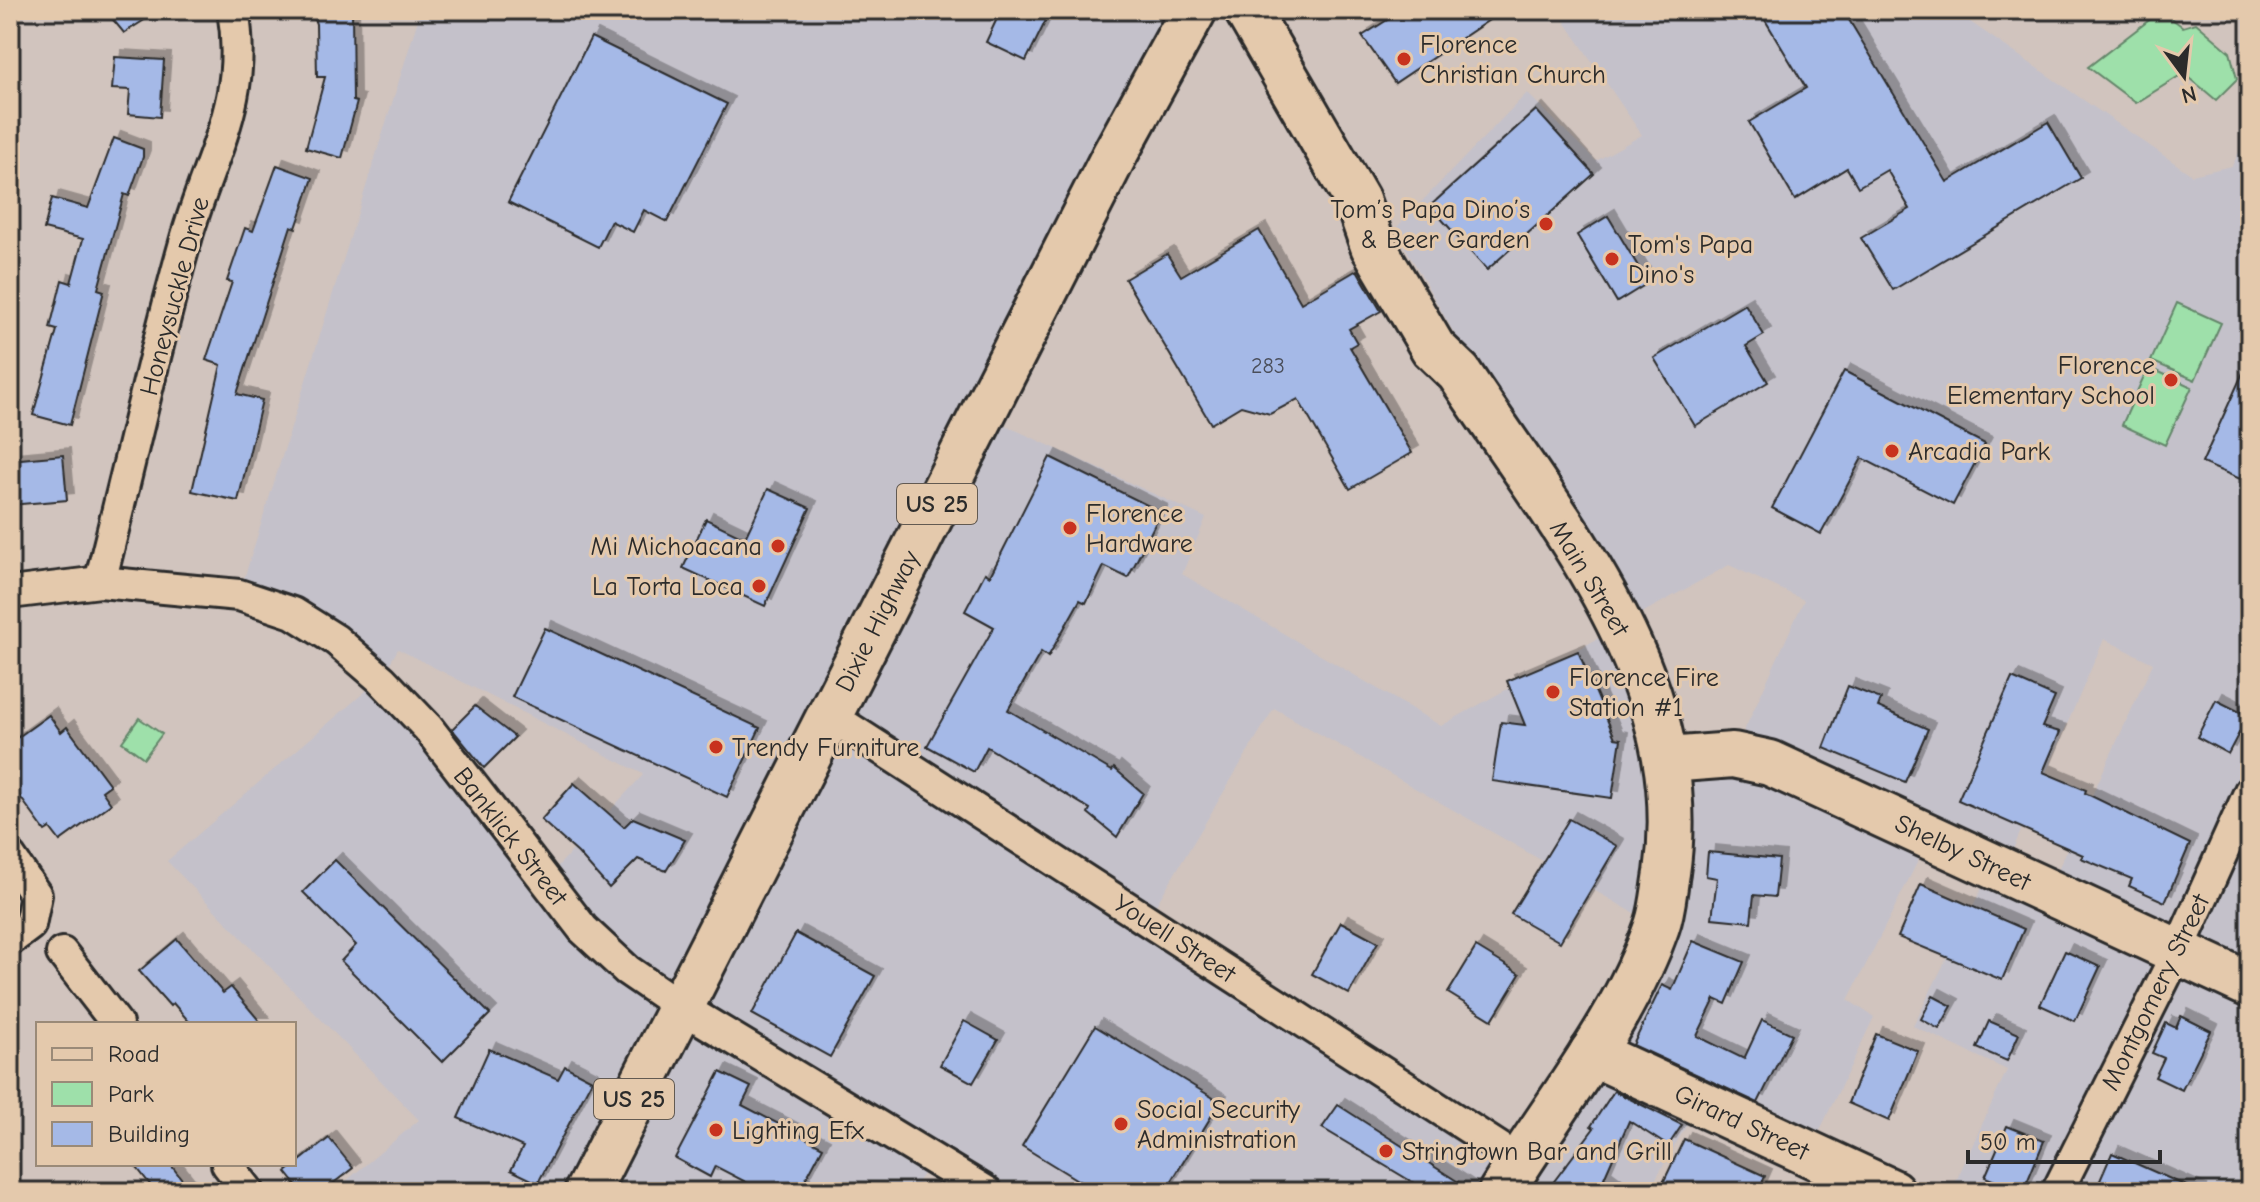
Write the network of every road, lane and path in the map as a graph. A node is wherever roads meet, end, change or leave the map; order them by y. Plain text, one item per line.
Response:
1 (233, 10) edge
2 (1194, 10) edge
3 (1247, 10) edge
4 (100, 582) junction
5 (10, 593) edge
6 (829, 715) junction
7 (1668, 760) junction
8 (2250, 791) edge
9 (10, 857) edge
10 (10, 940) edge
11 (2178, 951) junction
12 (62, 953) dead end
13 (2250, 985) edge
14 (681, 1007) junction
15 (115, 1022) edge
16 (1592, 1053) junction
17 (229, 1166) edge
18 (1510, 1177) edge
19 (249, 1192) edge
20 (587, 1192) edge
21 (987, 1192) edge
22 (1892, 1192) edge
23 (2057, 1192) edge

1 - 4 street, Honeysuckle Drive
2 - 6 street, Dixie Highway / US 25
3 - 7 street, Main Street
4 - 5 street, Banklick Street
4 - 14 street, Banklick Street
6 - 14 street, Dixie Highway / US 25
6 - 18 street, Youell Street
7 - 11 street, Shelby Street
7 - 16 street, Main Street
8 - 11 street, Montgomery Street
9 - 10 street
11 - 13 street, Shelby Street
11 - 23 street, Montgomery Street
12 - 15 street
14 - 20 street, Dixie Highway / US 25
14 - 21 street, Banklick Street
16 - 18 street, Main Street
16 - 22 street, Girard Street
17 - 19 street

